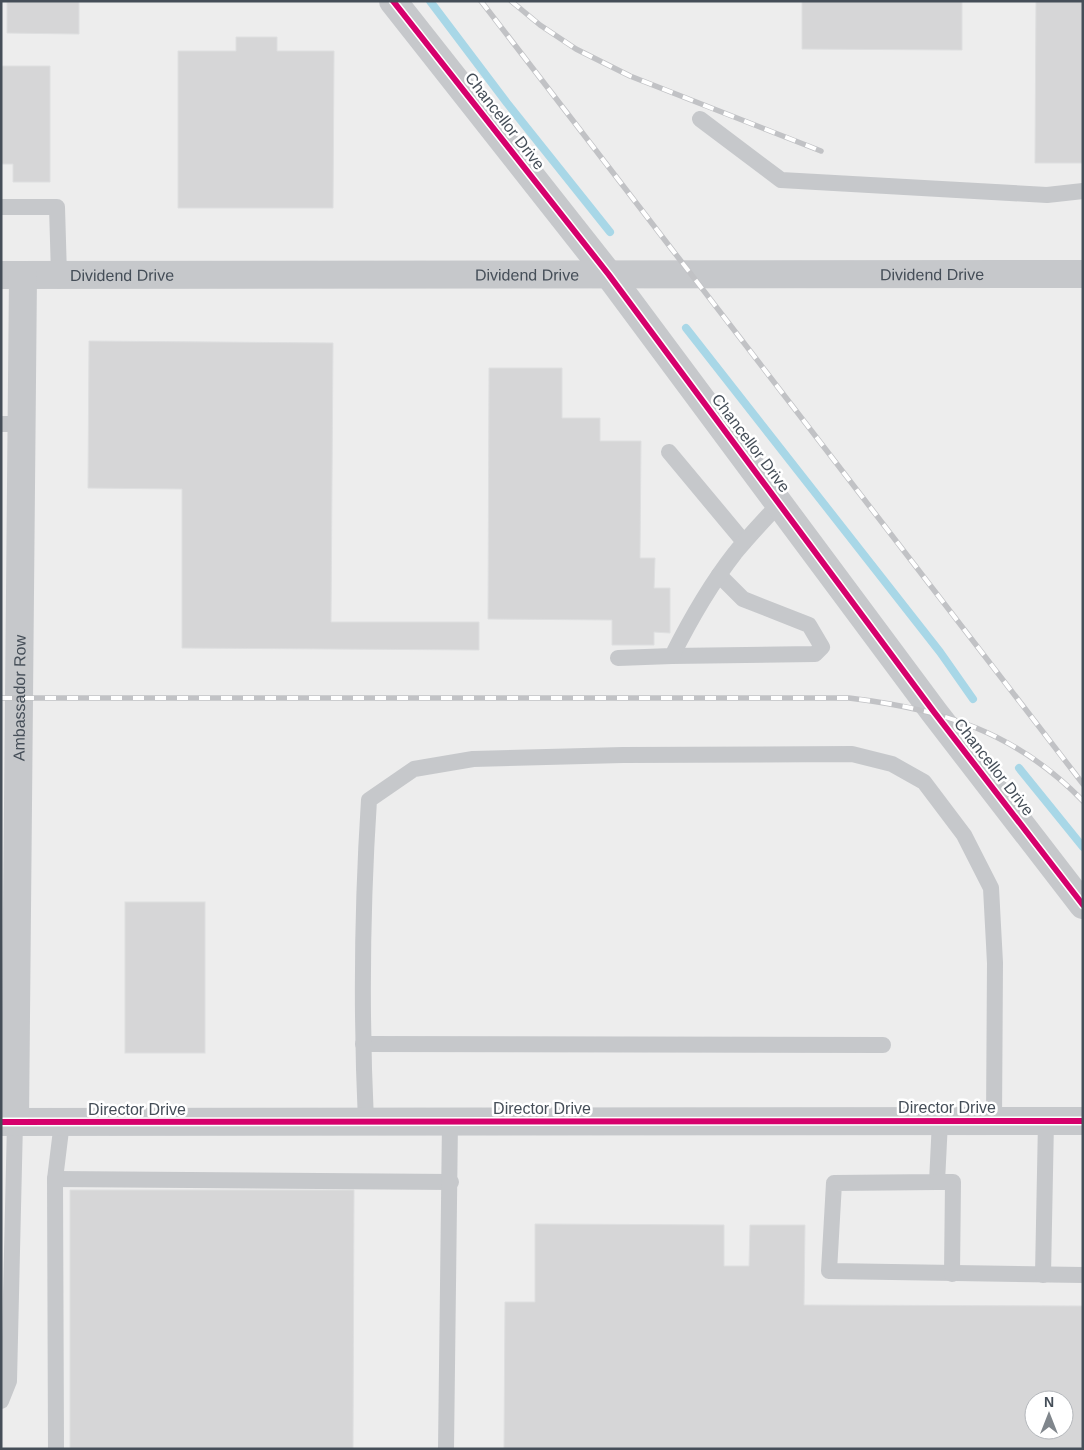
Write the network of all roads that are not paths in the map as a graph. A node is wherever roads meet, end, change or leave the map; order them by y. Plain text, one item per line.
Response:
1 (393, 1) edge
2 (700, 118) dead end
3 (1083, 192) edge
4 (1, 207) edge
5 (1083, 274) edge
6 (12, 275) edge
7 (59, 275) junction
8 (609, 275) junction
9 (11, 424) edge
10 (669, 452) dead end
11 (779, 504) junction
12 (744, 542) junction
13 (719, 575) junction
14 (672, 656) junction
15 (618, 658) dead end
16 (10, 660) edge
17 (1083, 905) edge
18 (363, 1044) junction
19 (883, 1045) dead end
20 (1083, 1120) edge
21 (940, 1121) junction
22 (994, 1121) junction
23 (1046, 1121) junction
24 (8, 1122) edge
25 (62, 1122) junction
26 (366, 1122) junction
27 (450, 1122) junction
28 (55, 1179) junction
29 (451, 1182) junction
30 (937, 1182) junction
31 (952, 1274) junction
32 (1044, 1275) junction
33 (1083, 1275) edge
34 (1, 1401) edge
35 (56, 1449) edge
36 (446, 1449) edge

1 - 8 street, Chancellor Drive
2 - 3 lane
4 - 7 lane
5 - 8 street, Dividend Drive
6 - 7 street, Dividend Drive
6 - 9 street, Ambassador Row
7 - 8 street, Dividend Drive
8 - 11 street, Chancellor Drive
9 - 16 street, Ambassador Row
10 - 12 lane
11 - 12 lane
11 - 17 street, Chancellor Drive
12 - 13 lane
13 - 14 lane
13 - 14 lane
14 - 15 lane
16 - 24 street, Ambassador Row
18 - 19 lane
18 - 22 lane
18 - 26 lane
20 - 23 street, Director Drive
21 - 22 street, Director Drive
21 - 27 street, Director Drive
21 - 30 lane
22 - 23 street, Director Drive
23 - 32 lane
24 - 25 street, Director Drive
24 - 34 lane
25 - 26 street, Director Drive
25 - 28 lane
26 - 27 street, Director Drive
27 - 29 lane
28 - 29 lane
28 - 35 lane
29 - 36 lane
30 - 31 lane
30 - 31 lane
31 - 32 lane
32 - 33 lane

